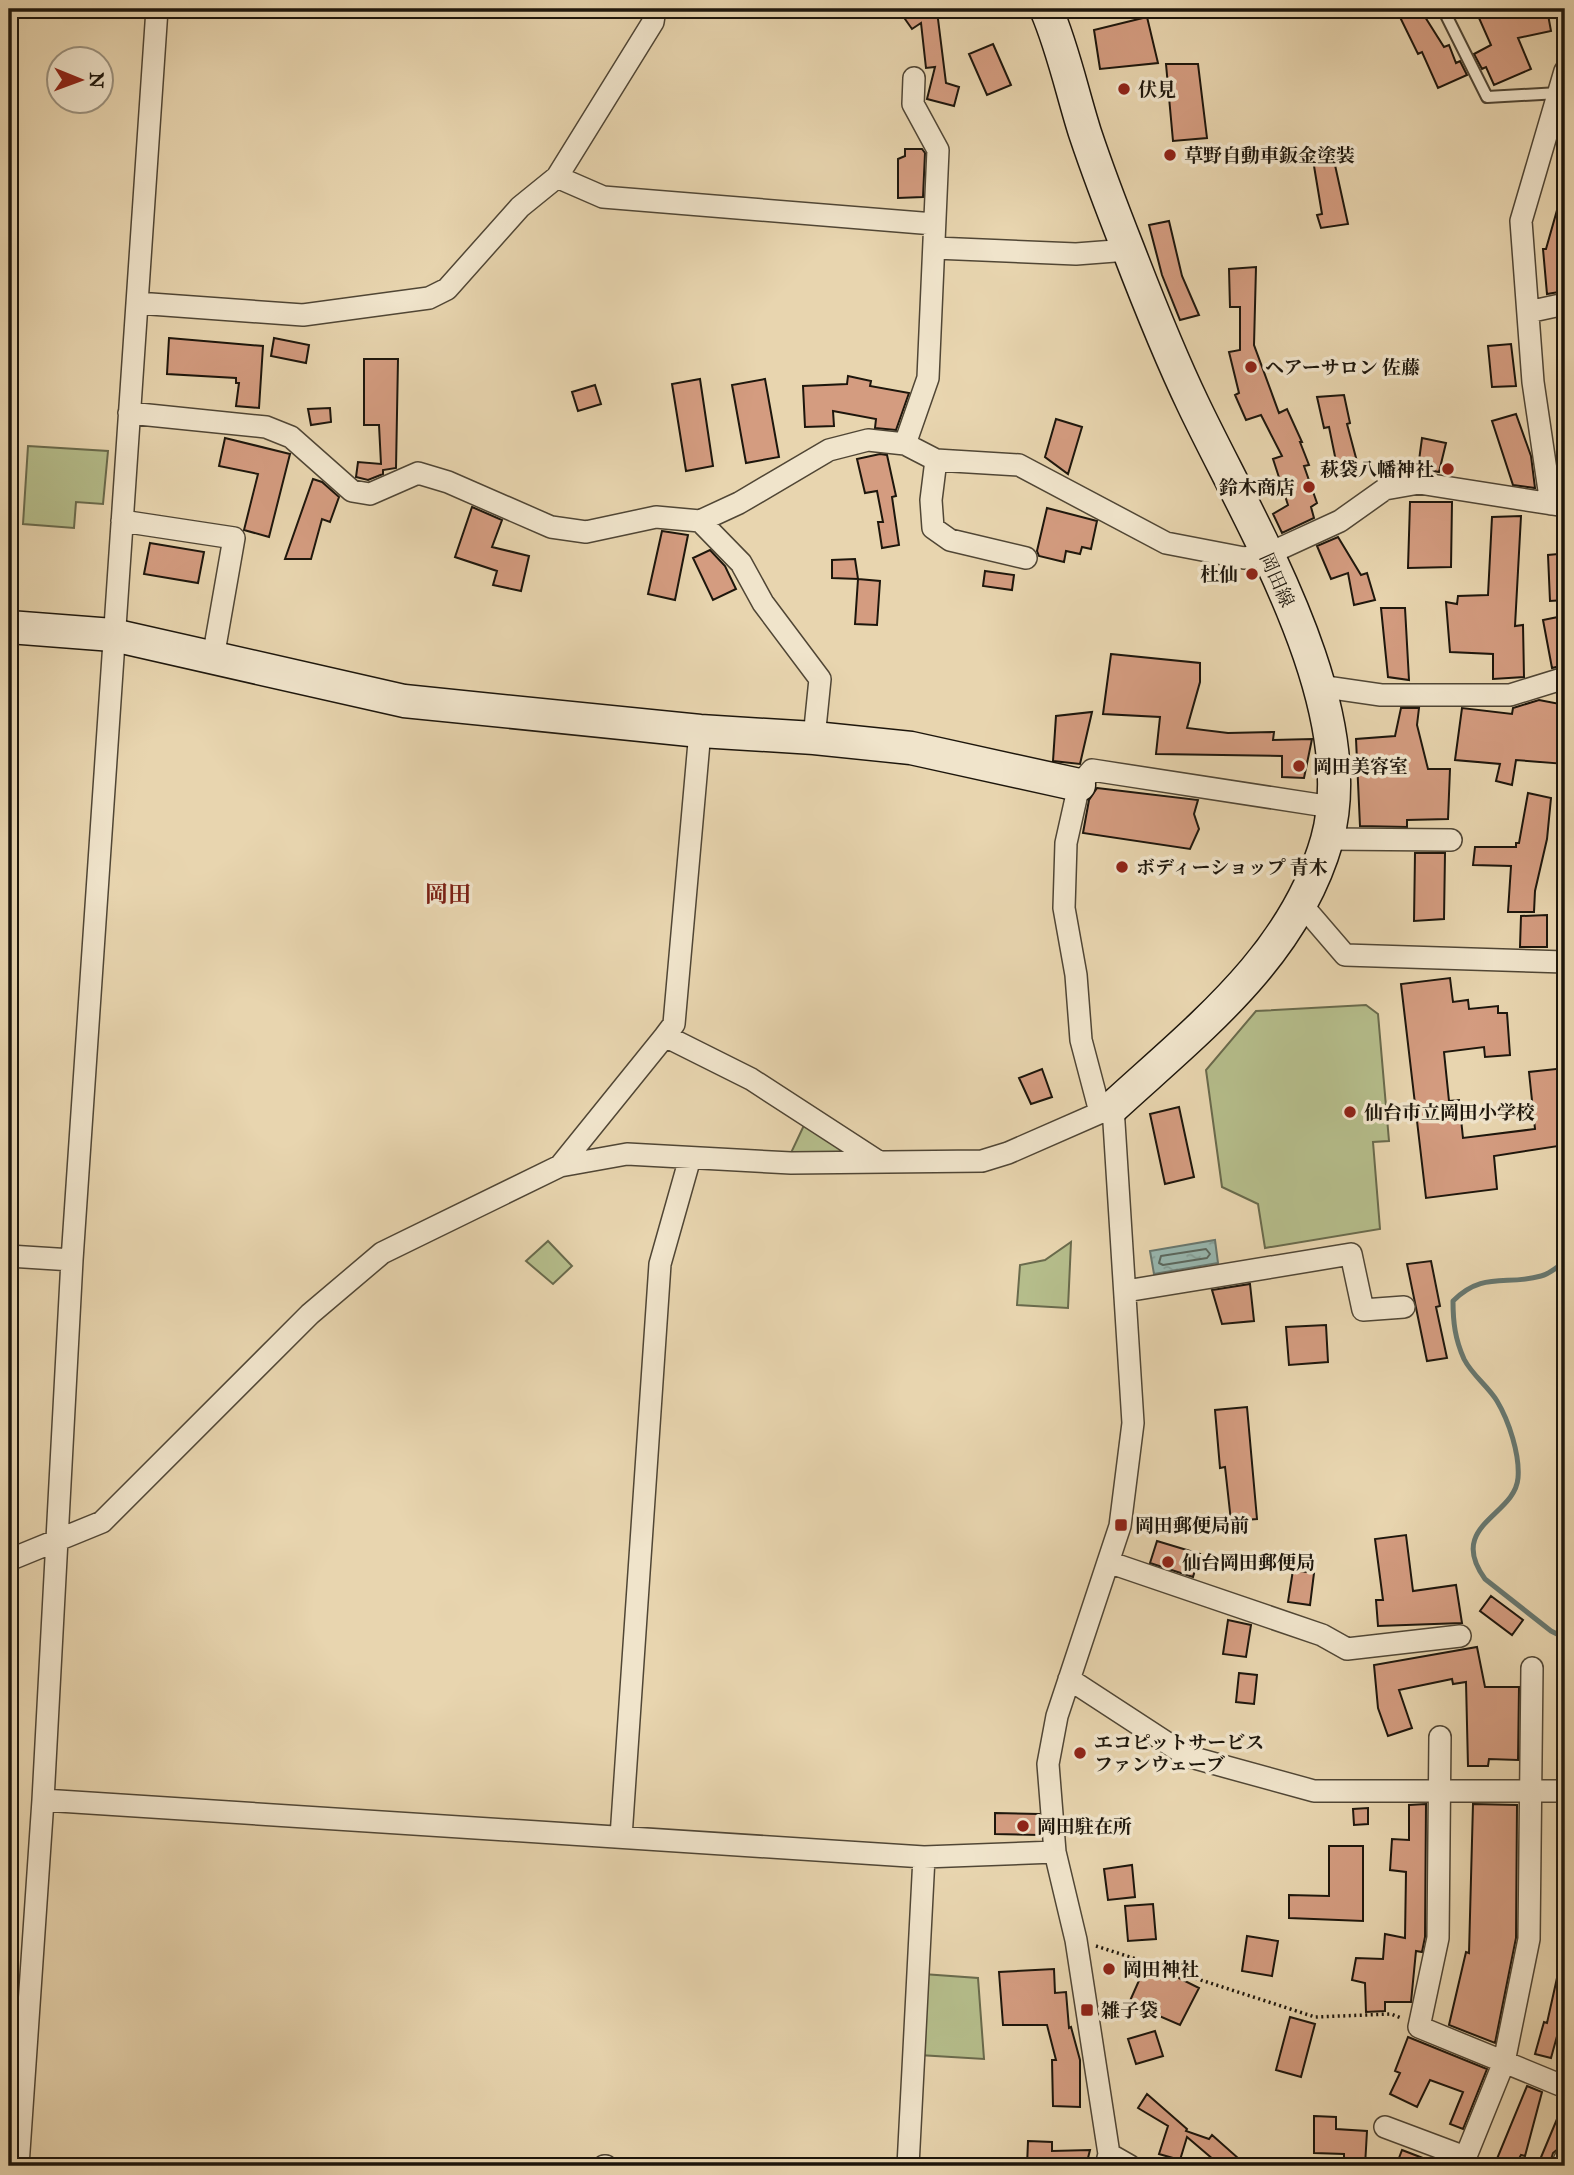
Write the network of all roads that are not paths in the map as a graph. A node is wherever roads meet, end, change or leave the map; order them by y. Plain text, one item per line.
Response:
1 (157, 9) edge
2 (655, 9) edge
3 (1046, 9) edge
4 (1443, 9) edge
5 (1565, 71) edge
6 (914, 78) dead end
7 (1559, 93) junction
8 (557, 177) junction
9 (934, 223) junction
10 (935, 248) junction
11 (1128, 250) junction
12 (137, 303) junction
13 (1565, 304) edge
14 (1528, 312) junction
15 (130, 413) junction
16 (905, 444) junction
17 (936, 460) junction
18 (1558, 505) edge
19 (122, 521) junction
20 (700, 521) junction
21 (1266, 555) junction
22 (1026, 558) dead end
23 (9, 627) edge
24 (113, 635) junction
25 (213, 658) junction
26 (1565, 678) edge
27 (1319, 686) junction
28 (700, 731) junction
29 (814, 738) junction
30 (1079, 785) junction
31 (1332, 807) junction
32 (1327, 839) junction
33 (1451, 840) dead end
34 (1301, 905) junction
35 (1565, 962) edge
36 (665, 1036) junction
37 (1107, 1109) junction
38 (690, 1158) junction
39 (880, 1162) junction
40 (559, 1166) junction
41 (9, 1256) edge
42 (72, 1260) junction
43 (1126, 1291) junction
44 (1404, 1307) dead end
45 (58, 1543) junction
46 (9, 1560) edge
47 (1108, 1562) junction
48 (1460, 1636) dead end
49 (1532, 1668) dead end
50 (1069, 1679) junction
51 (1440, 1737) dead end
52 (1565, 1790) edge
53 (1440, 1791) junction
54 (1531, 1791) junction
55 (43, 1800) junction
56 (621, 1837) junction
57 (1055, 1852) junction
58 (924, 1857) junction
59 (1504, 2062) junction
60 (1565, 2087) edge
61 (1385, 2127) dead end
62 (16, 2158) edge
63 (1565, 2159) edge
64 (1107, 2160) edge
65 (1464, 2162) edge
66 (908, 2166) edge
67 (1130, 2166) edge
68 (1562, 2166) edge

1 - 12 street
2 - 8 street
3 - 11 street, 岡田線
4 - 7 lane
5 - 7 street
6 - 9 street
7 - 14 street
8 - 9 street
8 - 12 street
9 - 10 street
10 - 11 street
10 - 16 street
11 - 21 street, 岡田線
12 - 15 street
13 - 14 street
14 - 18 street
15 - 19 street
15 - 20 street
16 - 17 street
16 - 20 street
17 - 21 street
17 - 22 street
18 - 21 street
19 - 24 street
19 - 25 street
20 - 29 street
21 - 27 street, 岡田線
23 - 24 street
24 - 25 street
24 - 42 street
25 - 28 street
26 - 27 street
27 - 31 street, 岡田線
28 - 29 street
28 - 36 street
29 - 30 street
30 - 31 street
30 - 37 street
31 - 32 street, 岡田線
32 - 33 street
32 - 34 street, 岡田線
34 - 35 street
34 - 37 street, 岡田線
36 - 39 street
36 - 40 street
37 - 39 street
37 - 43 street
38 - 39 street
38 - 40 street
38 - 56 street
40 - 45 street
41 - 42 street
42 - 45 street
43 - 44 street
43 - 47 street
45 - 46 street
45 - 55 street
47 - 48 street
47 - 50 street
49 - 54 street
50 - 53 street
50 - 57 street
51 - 53 street
52 - 54 street
53 - 54 street
53 - 59 street
54 - 59 street
55 - 56 street
55 - 62 street
56 - 58 street
57 - 58 street
57 - 64 street
58 - 66 street
59 - 60 street
59 - 65 street
61 - 65 street
63 - 68 street
64 - 67 street

